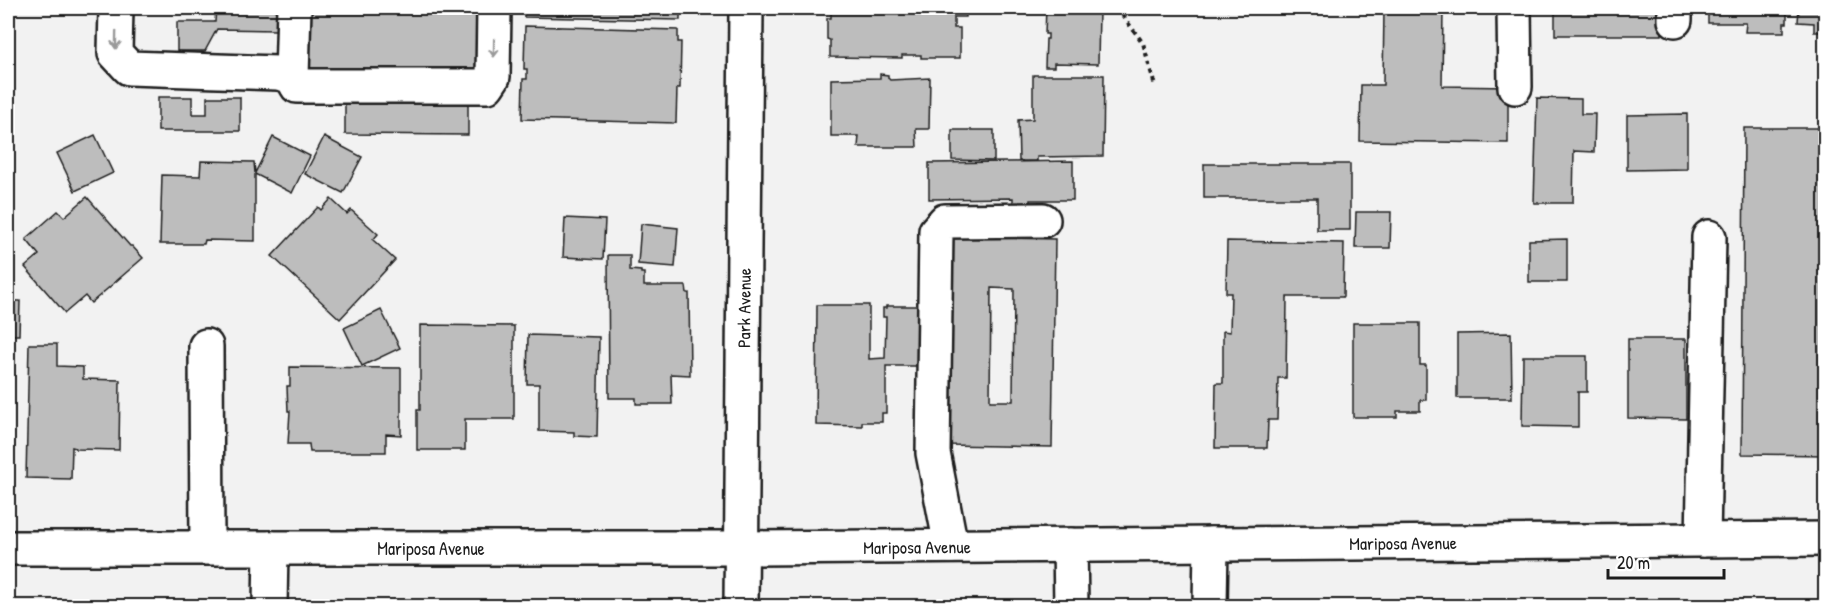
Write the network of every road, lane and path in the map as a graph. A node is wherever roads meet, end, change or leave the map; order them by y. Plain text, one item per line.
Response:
1 (116, 8) edge
2 (280, 8) edge
3 (294, 8) edge
4 (494, 8) edge
5 (746, 8) edge
6 (1117, 8) edge
7 (1514, 8) edge
8 (285, 75) junction
9 (1155, 86) dead end
10 (1515, 87) dead end
11 (1043, 220) dead end
12 (1709, 237) dead end
13 (206, 346) dead end
14 (1826, 539) edge
15 (1703, 540) junction
16 (1070, 544) junction
17 (1211, 544) junction
18 (951, 546) junction
19 (8, 548) edge
20 (207, 548) junction
21 (271, 548) junction
22 (741, 548) junction
23 (270, 606) edge
24 (741, 606) edge
25 (1071, 606) edge
26 (1210, 606) edge

1 -> 8 street
2 - 8 street
3 - 8 street
4 -> 8 street
5 - 22 street, Park Avenue
6 - 9 path
7 - 10 street
11 - 18 street
12 - 15 street
13 - 20 street
14 - 15 street, Mariposa Avenue
15 - 17 street, Mariposa Avenue
16 - 17 street, Mariposa Avenue
16 - 18 street, Mariposa Avenue
16 - 25 street
17 - 26 street
18 - 22 street, Mariposa Avenue
19 - 20 street, Mariposa Avenue
20 - 21 street, Mariposa Avenue
21 - 22 street, Mariposa Avenue
21 - 23 street
22 - 24 street, Park Avenue

